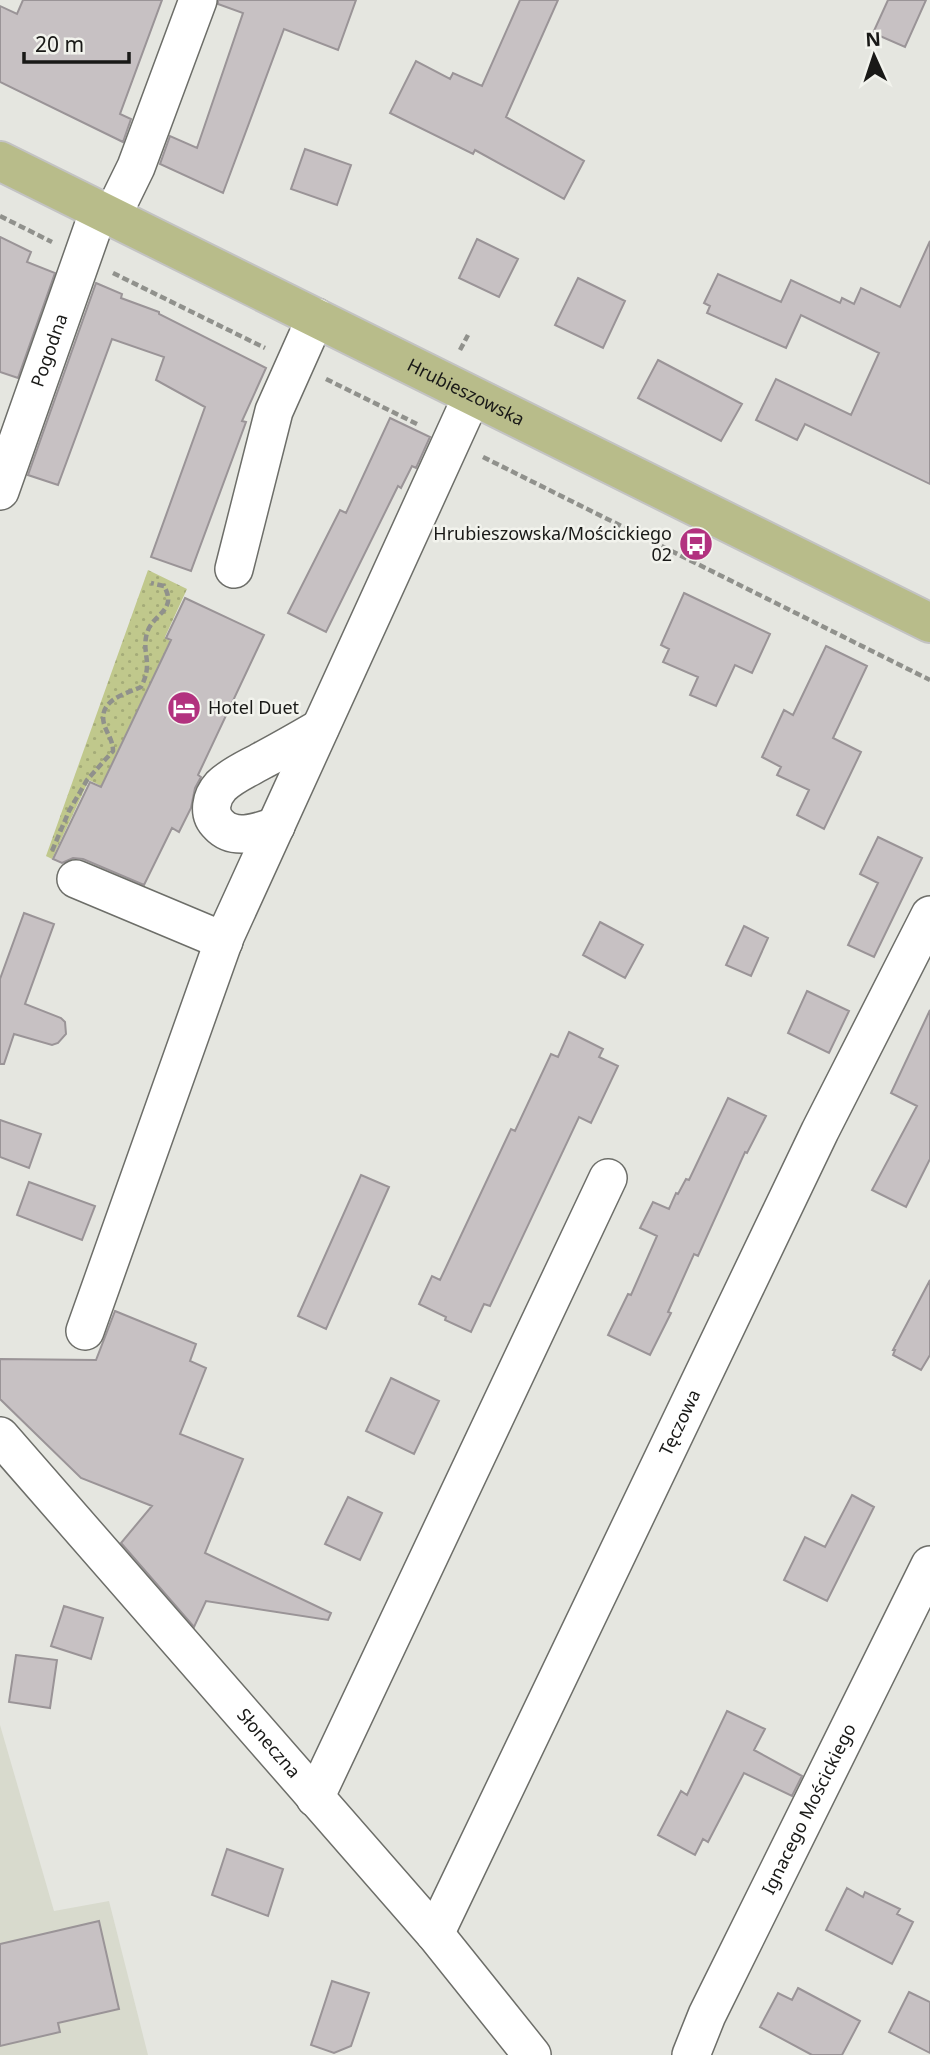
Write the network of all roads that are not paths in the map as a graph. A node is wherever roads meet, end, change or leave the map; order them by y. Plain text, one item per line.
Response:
1 (198, 0) edge
2 (0, 161) edge
3 (106, 213) junction
4 (316, 317) junction
5 (472, 396) junction
6 (0, 491) edge
7 (234, 569) dead end
8 (930, 623) edge
9 (320, 728) junction
10 (276, 827) junction
11 (76, 879) road end
12 (930, 915) edge
13 (224, 941) junction
14 (608, 1178) dead end
15 (85, 1331) dead end
16 (0, 1436) edge
17 (930, 1565) edge
18 (316, 1797) junction
19 (435, 1934) junction
20 (532, 2055) edge
21 (691, 2055) edge

1 - 3 street, Pogodna
2 - 3 main road, Hrubieszowska
3 - 4 main road, Hrubieszowska
3 - 6 street, Pogodna
4 - 5 main road, Hrubieszowska
4 - 7 street
5 - 8 main road, Hrubieszowska
5 - 9 street
9 - 10 street
9 - 10 street
10 - 13 street
11 - 13 street
12 - 19 street, Tęczowa
13 - 15 street
14 - 18 street
16 - 18 street, Słoneczna
17 - 21 street, Ignacego Mościckiego
18 - 19 street, Słoneczna
19 - 20 street, Słoneczna

